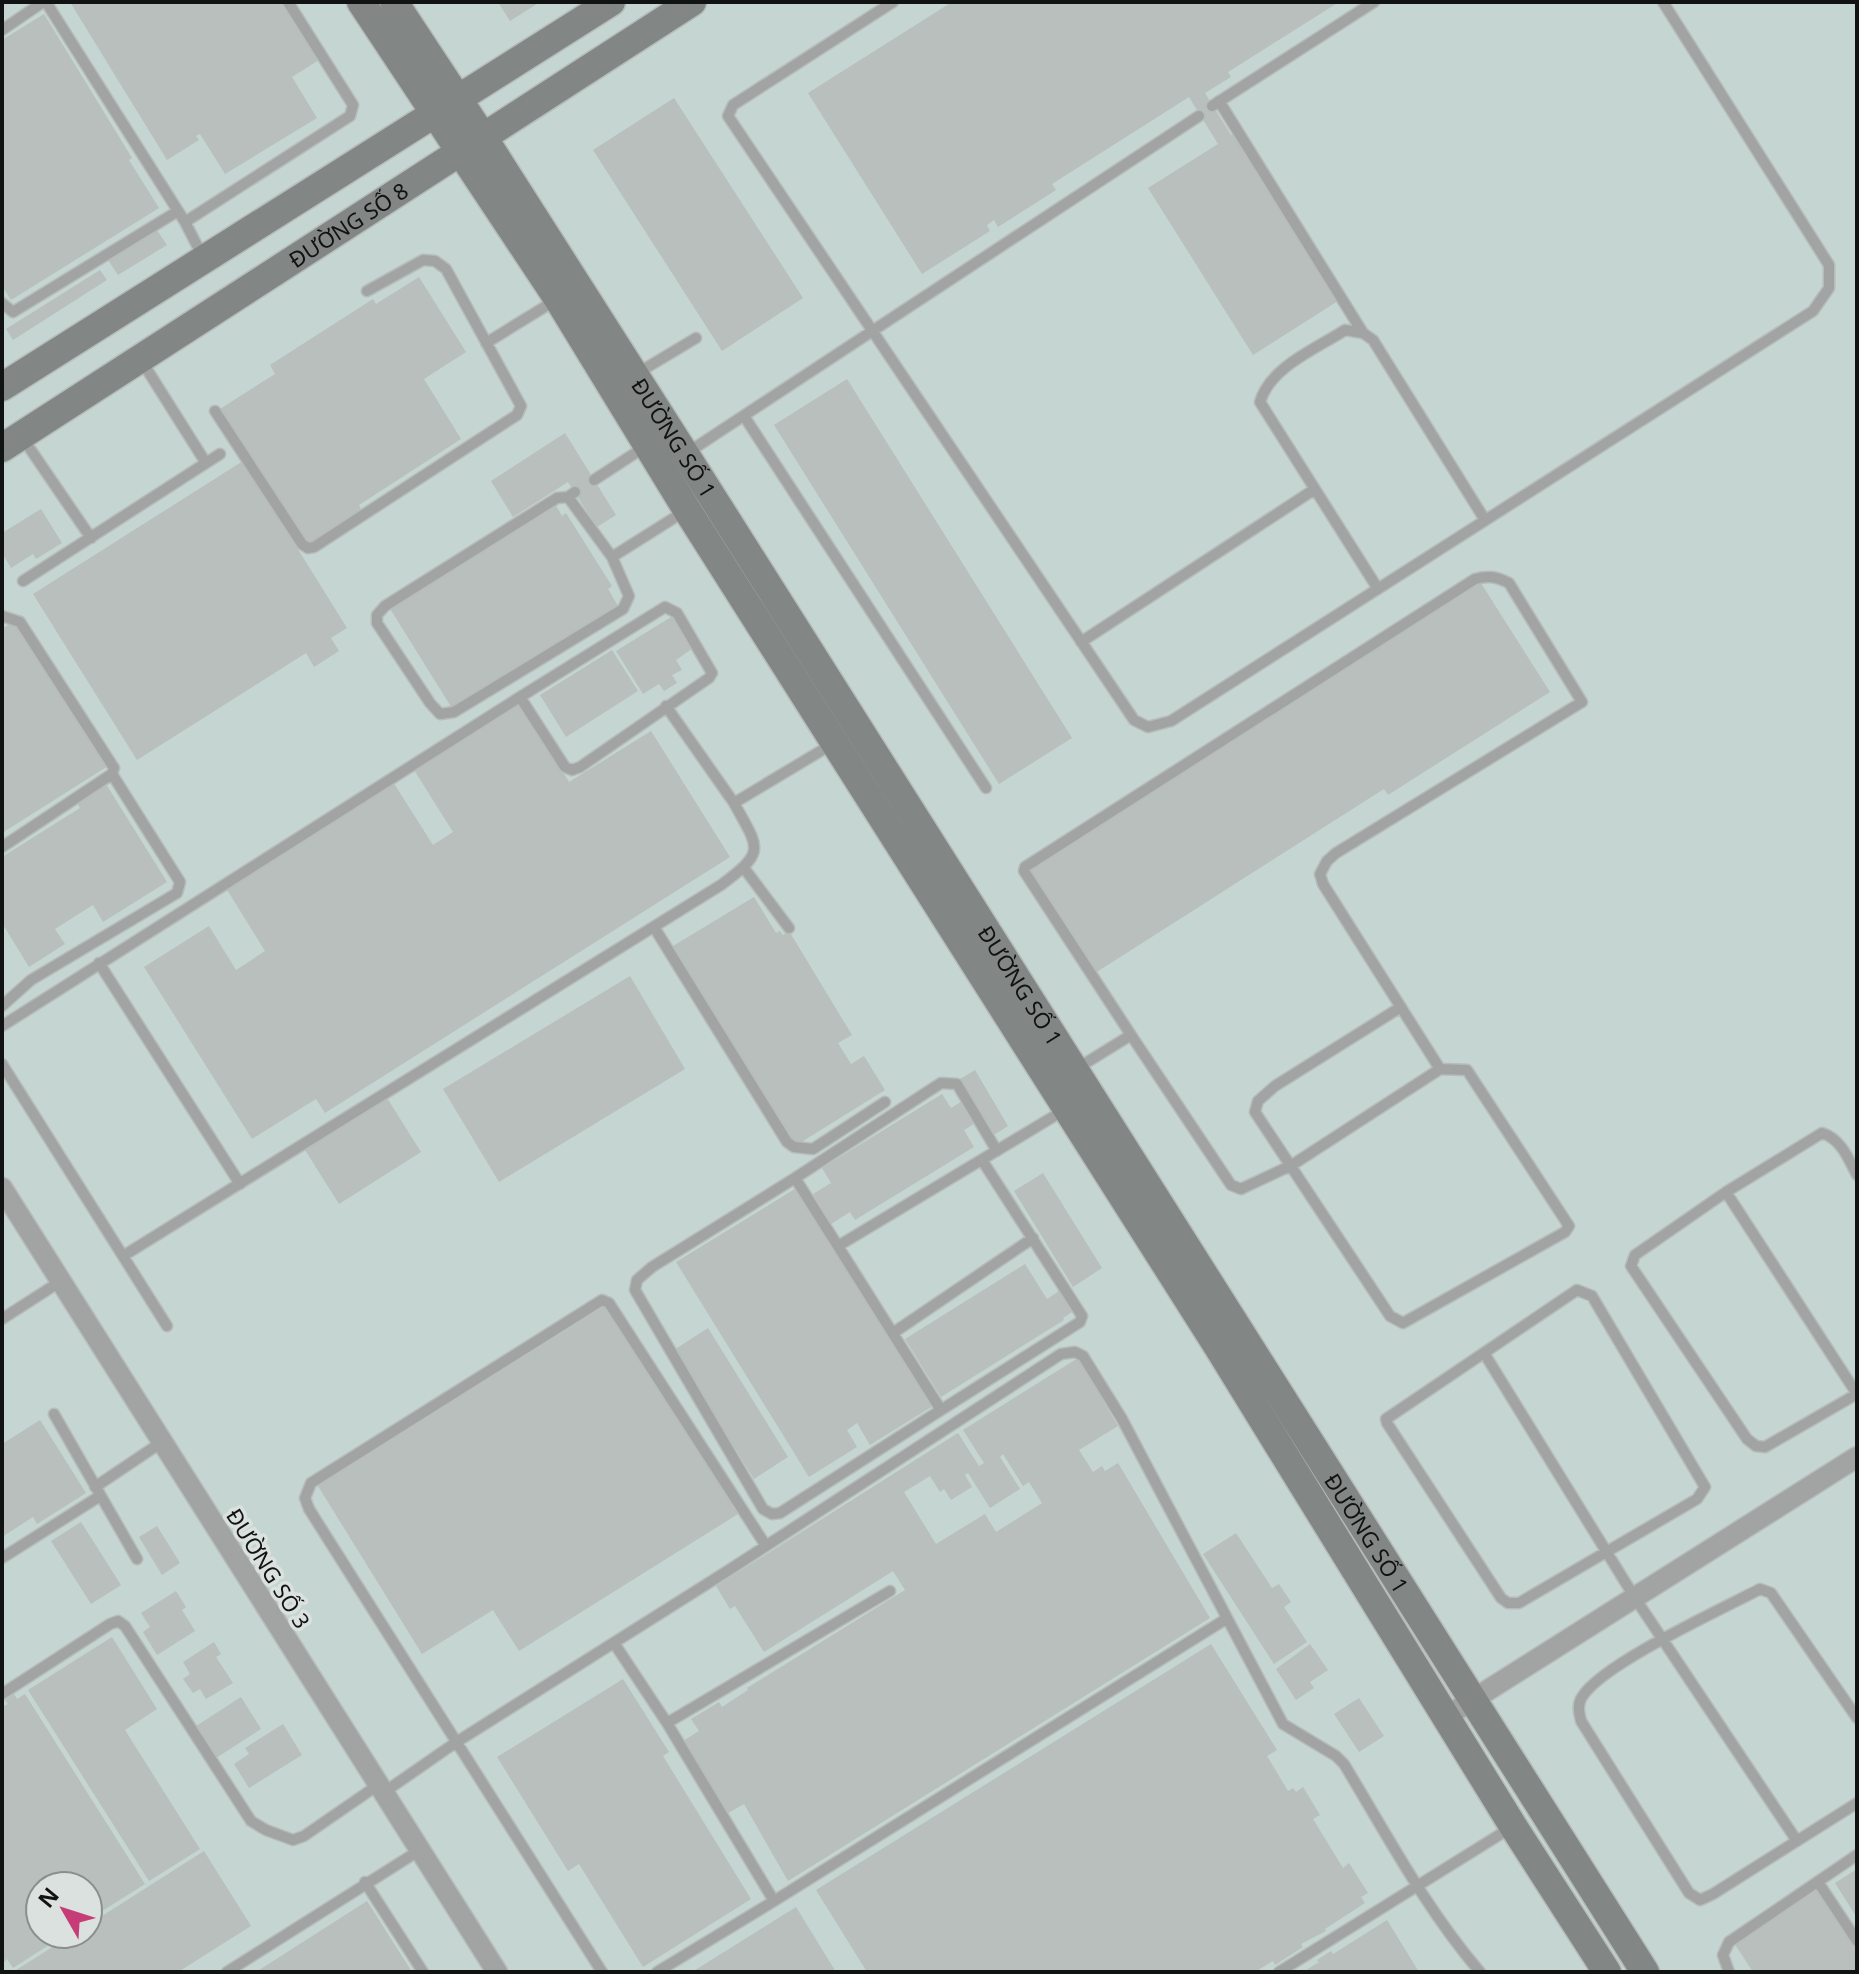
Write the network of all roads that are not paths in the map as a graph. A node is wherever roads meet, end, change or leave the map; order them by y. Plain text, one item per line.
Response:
1 (44, 2) edge
2 (288, 2) edge
3 (361, 2) edge
4 (394, 2) edge
5 (611, 2) edge
6 (692, 2) edge
7 (893, 2) edge
8 (1374, 2) edge
9 (1663, 2) edge
10 (2, 30) edge
11 (445, 107) junction
12 (1199, 116) dead end
13 (472, 144) junction
14 (178, 211) junction
15 (185, 222) junction
16 (204, 259) junction
17 (367, 291) dead end
18 (558, 299) junction
19 (2, 303) edge
20 (871, 332) junction
21 (1363, 333) junction
22 (696, 338) dead end
23 (486, 343) junction
24 (140, 358) junction
25 (635, 375) junction
26 (2, 387) edge
27 (215, 411) dead end
28 (744, 416) junction
29 (12, 441) edge
30 (647, 445) junction
31 (220, 454) dead end
32 (685, 454) junction
33 (206, 463) junction
34 (594, 480) dead end
35 (1315, 489) junction
36 (687, 510) junction
37 (1485, 520) junction
38 (91, 538) junction
39 (612, 557) junction
40 (23, 581) dead end
41 (1378, 589) junction
42 (2, 616) edge
43 (1081, 642) junction
44 (520, 697) junction
45 (666, 706) junction
46 (836, 742) junction
47 (112, 774) junction
48 (986, 788) dead end
49 (734, 803) junction
50 (2, 847) edge
51 (744, 868) junction
52 (654, 927) junction
53 (789, 928) dead end
54 (99, 963) junction
55 (2, 1006) edge
56 (1401, 1007) junction
57 (2, 1026) edge
58 (1131, 1035) junction
59 (2, 1064) edge
60 (1440, 1069) junction
61 (1065, 1088) junction
62 (885, 1102) dead end
63 (997, 1151) junction
64 (982, 1160) junction
65 (1292, 1165) junction
66 (1857, 1175) edge
67 (795, 1178) junction
68 (240, 1184) junction
69 (2, 1188) edge
70 (1726, 1192) junction
71 (1033, 1238) junction
72 (838, 1246) junction
73 (123, 1256) junction
74 (61, 1281) junction
75 (2, 1319) edge
76 (167, 1326) dead end
77 (893, 1333) junction
78 (1484, 1353) junction
79 (1857, 1394) edge
80 (941, 1410) junction
81 (54, 1414) dead end
82 (162, 1442) junction
83 (1857, 1457) edge
84 (98, 1491) junction
85 (766, 1546) junction
86 (1607, 1552) junction
87 (2, 1558) edge
88 (137, 1559) dead end
89 (890, 1591) dead end
90 (1635, 1598) junction
91 (1226, 1619) junction
92 (1663, 1639) junction
93 (614, 1643) junction
94 (2, 1694) edge
95 (1473, 1700) junction
96 (1447, 1716) junction
97 (1857, 1718) edge
98 (667, 1723) junction
99 (455, 1743) junction
100 (381, 1789) junction
101 (1857, 1803) edge
102 (1513, 1826) junction
103 (1797, 1841) junction
104 (420, 1850) junction
105 (1857, 1855) edge
106 (365, 1882) junction
107 (1818, 1882) junction
108 (1417, 1886) junction
109 (774, 1901) junction
110 (1857, 1941) edge
111 (227, 1972) edge
112 (423, 1972) edge
113 (497, 1972) edge
114 (602, 1972) edge
115 (657, 1972) edge
116 (1279, 1972) edge
117 (1480, 1972) edge
118 (1607, 1972) edge
119 (1645, 1972) edge
120 (1729, 1972) edge

1 - 10 lane
1 - 14 lane
2 - 15 lane
3 - 11 street, ĐƯỜNG SỐ 1
4 - 11 street, ĐƯỜNG SỐ 1
5 - 11 street
6 - 13 street, ĐƯỜNG SỐ 8
7 - 20 lane
8 - 21 lane
9 - 37 lane
11 - 13 street, ĐƯỜNG SỐ 1
11 - 16 street
12 - 20 lane
13 - 18 street, ĐƯỜNG SỐ 1
13 - 24 street, ĐƯỜNG SỐ 8
13 - 25 street, ĐƯỜNG SỐ 1
14 - 15 lane
14 - 19 lane
15 - 16 lane
16 - 26 street
17 - 23 lane
18 - 23 lane
18 - 30 street, ĐƯỜNG SỐ 1
20 - 28 lane
20 - 43 lane
21 - 35 lane
21 - 37 lane
22 - 25 lane
23 - 27 lane
24 - 29 street, ĐƯỜNG SỐ 8
24 - 33 lane
25 - 32 street, ĐƯỜNG SỐ 1
28 - 32 lane
28 - 48 lane
29 - 38 lane
30 - 34 lane
30 - 36 street, ĐƯỜNG SỐ 1
31 - 33 lane
32 - 61 street, ĐƯỜNG SỐ 1
33 - 38 lane
35 - 41 lane
35 - 43 lane
36 - 39 lane
36 - 46 street, ĐƯỜNG SỐ 1
37 - 41 lane
38 - 40 lane
39 - 39 lane
41 - 43 lane
42 - 47 lane
44 - 45 lane
44 - 45 lane
44 - 54 lane
45 - 49 lane
46 - 49 lane
46 - 61 street, ĐƯỜNG SỐ 1
47 - 50 lane
47 - 55 lane
49 - 51 lane
51 - 52 lane
51 - 53 lane
52 - 62 lane
52 - 68 lane
54 - 57 lane
54 - 68 lane
56 - 58 lane
56 - 60 lane
56 - 65 lane
58 - 61 lane
58 - 65 lane
59 - 73 lane
60 - 65 lane
60 - 65 lane
61 - 63 lane
61 - 95 street, ĐƯỜNG SỐ 1
61 - 96 street, ĐƯỜNG SỐ 1
63 - 64 lane
63 - 67 lane
64 - 71 lane
64 - 72 lane
66 - 70 lane
67 - 72 lane
67 - 80 lane
68 - 73 lane
69 - 74 street, ĐƯỜNG SỐ 3
70 - 79 lane
70 - 79 lane
71 - 77 lane
71 - 80 lane
72 - 77 lane
73 - 76 lane
74 - 75 lane
74 - 82 street, ĐƯỜNG SỐ 3
77 - 80 lane
78 - 86 lane
78 - 86 lane
78 - 86 lane
81 - 84 lane
82 - 84 lane
82 - 100 street, ĐƯỜNG SỐ 3
83 - 90 street
84 - 87 lane
84 - 88 lane
85 - 91 lane
85 - 93 lane
85 - 99 lane
86 - 90 lane
89 - 98 lane
90 - 92 lane
90 - 95 street
91 - 108 lane
91 - 109 lane
92 - 97 lane
92 - 103 lane
92 - 103 lane
93 - 98 lane
93 - 99 lane
94 - 100 lane
95 - 96 street
95 - 119 street, ĐƯỜNG SỐ 1
96 - 102 street, ĐƯỜNG SỐ 1
98 - 109 lane
99 - 100 lane
99 - 114 lane
100 - 104 street, ĐƯỜNG SỐ 3
101 - 103 lane
102 - 108 lane
102 - 118 street, ĐƯỜNG SỐ 1
104 - 106 lane
104 - 113 street, ĐƯỜNG SỐ 3
105 - 107 lane
106 - 111 lane
106 - 112 lane
107 - 110 lane
107 - 120 lane
108 - 116 lane
108 - 117 lane
109 - 115 lane

